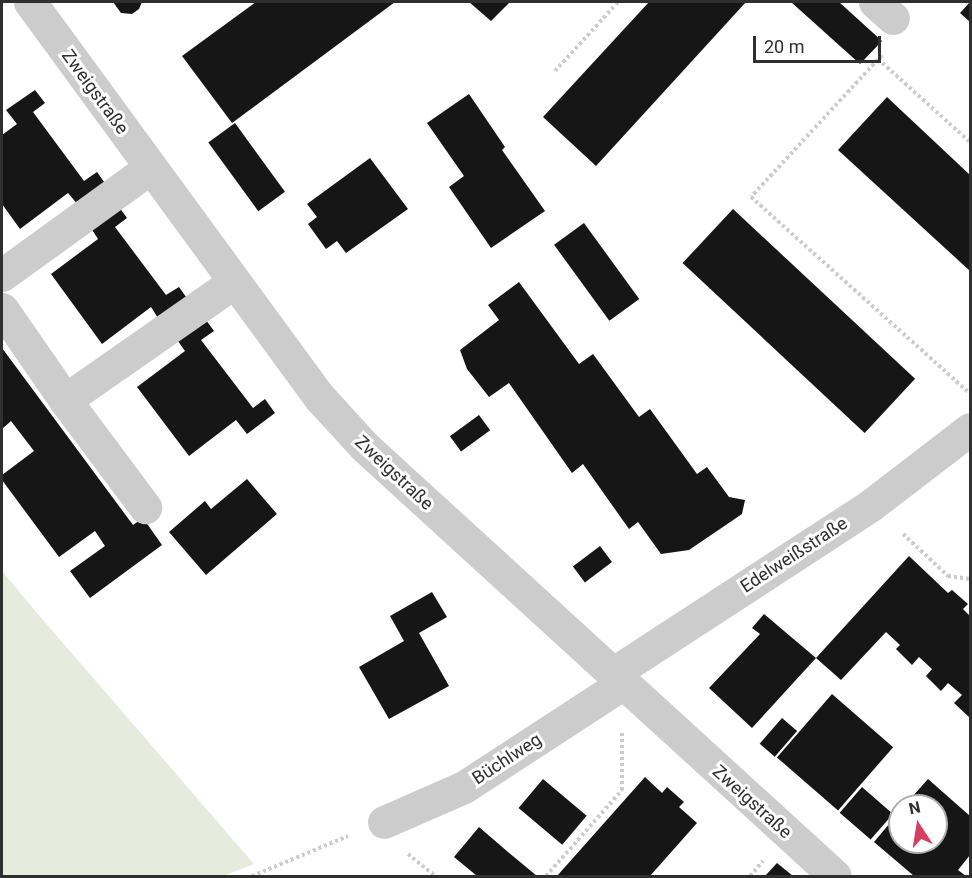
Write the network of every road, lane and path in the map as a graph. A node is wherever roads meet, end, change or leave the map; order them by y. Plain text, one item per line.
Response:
1 (30, 2) edge
2 (618, 2) edge
3 (886, 50) dead end
4 (878, 59) junction
5 (555, 71) dead end
6 (970, 142) edge
7 (150, 168) junction
8 (2, 275) edge
9 (234, 282) junction
10 (2, 309) edge
11 (970, 394) edge
12 (65, 400) junction
13 (970, 429) edge
14 (145, 507) dead end
15 (903, 534) dead end
16 (970, 579) edge
17 (613, 684) junction
18 (384, 822) joint
19 (252, 876) edge
20 (546, 876) edge
21 (835, 876) edge

1 - 7 street, Zweigstraße
2 - 5 path
3 - 4 path
4 - 6 path
4 - 11 path
7 - 8 street
7 - 9 street, Zweigstraße
9 - 12 street
9 - 17 street, Zweigstraße
10 - 12 street
12 - 14 street
13 - 17 street, Edelweißstraße
15 - 16 path
17 - 18 street, Büchlweg
17 - 20 path
17 - 21 street, Zweigstraße
18 - 19 path

